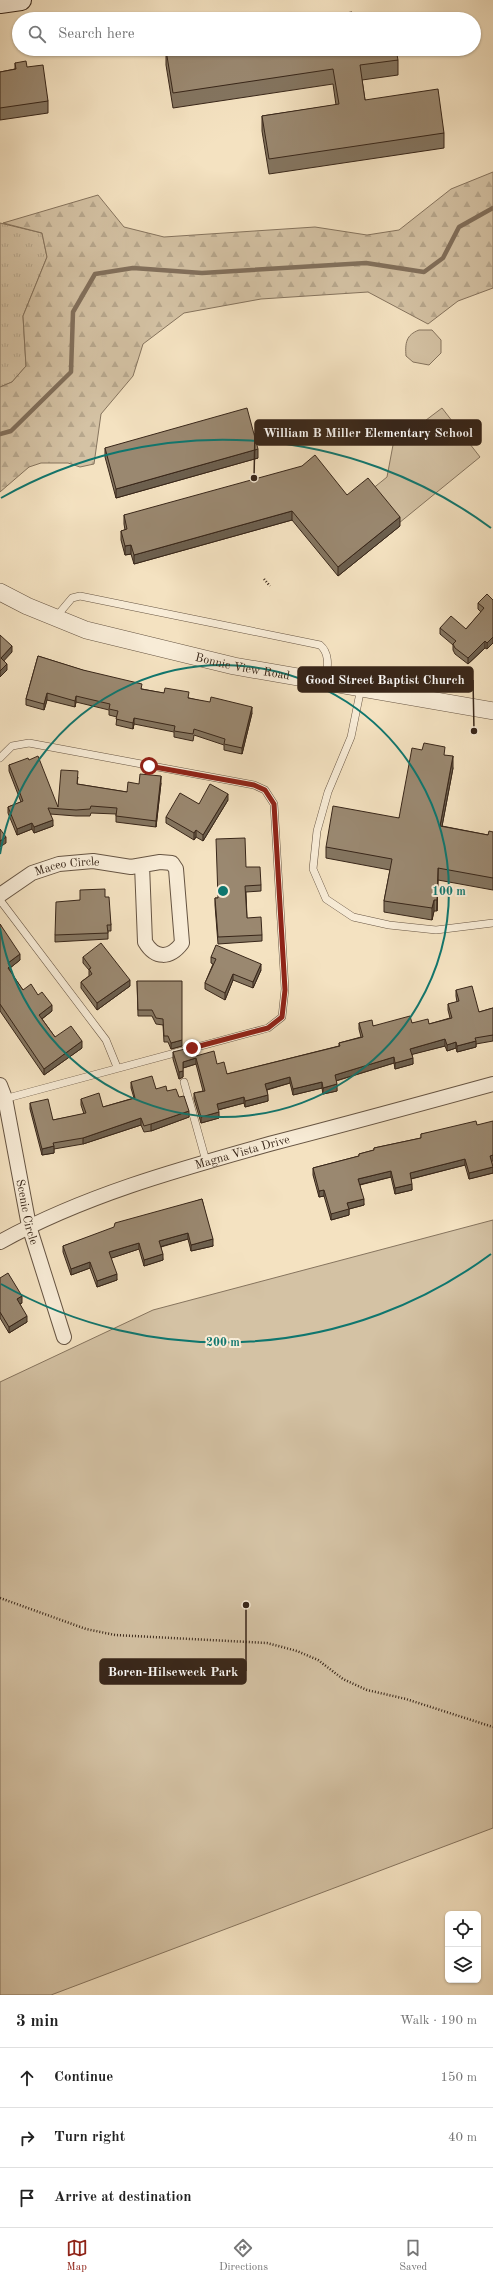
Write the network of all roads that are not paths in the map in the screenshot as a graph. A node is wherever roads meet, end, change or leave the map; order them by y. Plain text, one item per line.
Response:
1 (20, 0) edge
2 (0, 3) edge
3 (0, 592) edge
4 (55, 618) junction
5 (326, 682) junction
6 (361, 688) junction
7 (493, 711) edge
8 (0, 758) edge
9 (142, 865) junction
10 (0, 895) edge
11 (0, 900) edge
12 (493, 923) edge
13 (117, 1067) junction
14 (184, 1082) dead end
15 (493, 1084) edge
16 (0, 1085) edge
17 (3, 1099) edge
18 (206, 1162) junction
19 (29, 1226) junction
20 (0, 1242) edge
21 (64, 1337) dead end

1 - 2 main road
3 - 4 street, Bonnie View Road
4 - 5 street, Bonnie View Road
4 - 5 lane
5 - 6 street, Bonnie View Road
6 - 7 street, Bonnie View Road
6 - 12 lane
8 - 13 lane
9 - 9 street, Maceo Circle
9 - 10 street, Maceo Circle
11 - 13 lane
13 - 17 lane
14 - 18 lane
15 - 18 street, Magna Vista Drive
16 - 17 street, Scenic Circle
17 - 19 street, Scenic Circle
18 - 19 street, Magna Vista Drive
19 - 20 street, Magna Vista Drive
19 - 21 street, Scenic Circle

